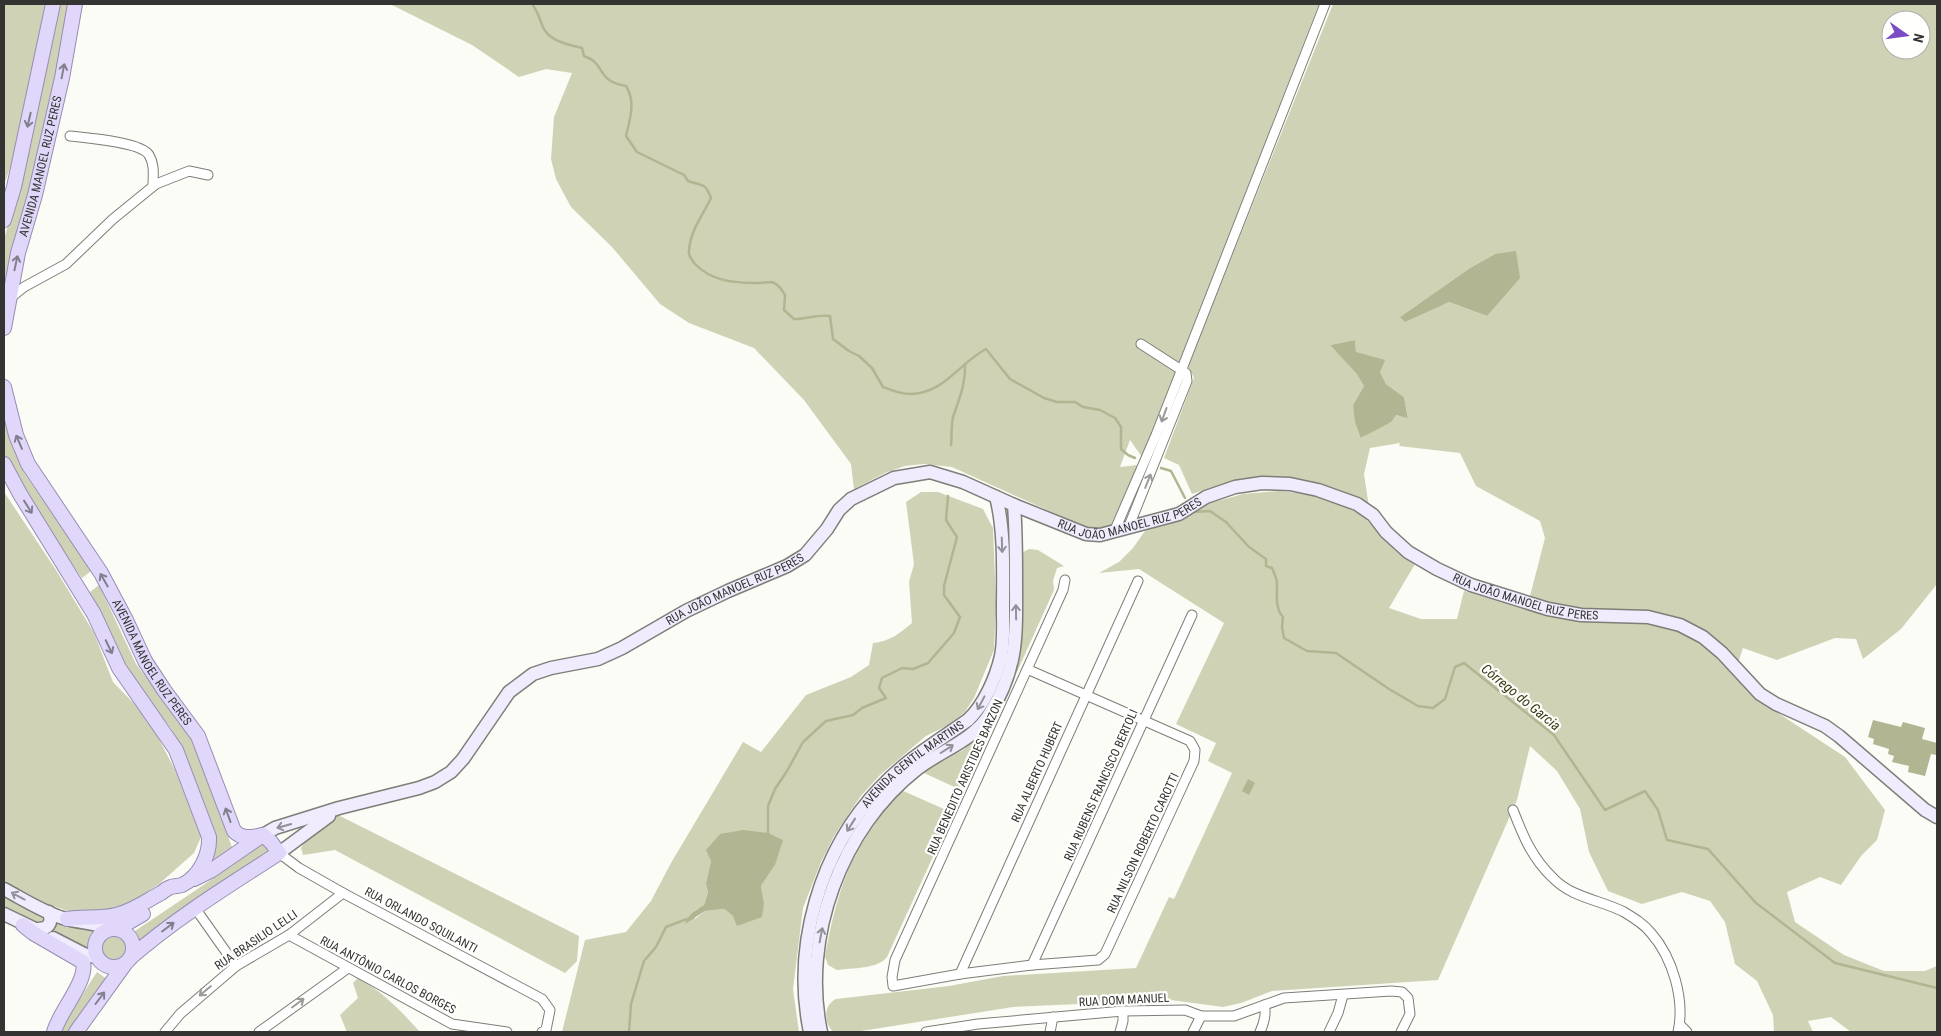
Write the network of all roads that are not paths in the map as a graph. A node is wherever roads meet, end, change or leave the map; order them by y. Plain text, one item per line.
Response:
1 (53, 4) edge
2 (76, 4) edge
3 (1325, 4) edge
4 (70, 136) dead end
5 (208, 175) dead end
6 (153, 186) junction
7 (4, 220) edge
8 (6, 300) edge
9 (4, 328) edge
10 (1141, 344) dead end
11 (1180, 369) junction
12 (4, 387) edge
13 (4, 464) edge
14 (996, 497) junction
15 (1014, 505) junction
16 (1002, 526) junction
17 (1129, 526) junction
18 (1016, 527) junction
19 (1114, 532) junction
20 (1065, 580) dead end
21 (1138, 581) dead end
22 (1192, 615) dead end
23 (1027, 669) junction
24 (1086, 695) junction
25 (1144, 721) junction
26 (339, 808) junction
27 (1513, 810) dead end
28 (1937, 817) edge
29 (263, 835) junction
30 (279, 853) junction
31 (182, 885) junction
32 (4, 889) edge
33 (343, 893) junction
34 (195, 908) junction
35 (49, 912) junction
36 (4, 914) edge
37 (67, 919) junction
38 (23, 924) junction
39 (115, 929) junction
40 (37, 930) junction
41 (289, 935) junction
42 (99, 960) junction
43 (128, 961) junction
44 (1032, 965) junction
45 (236, 966) junction
46 (348, 968) junction
47 (960, 974) junction
48 (810, 990) junction
49 (1343, 995) junction
50 (1264, 1005) junction
51 (1123, 1011) junction
52 (1201, 1016) junction
53 (1053, 1017) junction
54 (978, 1028) edge
55 (1679, 1028) edge
56 (54, 1032) edge
57 (76, 1032) edge
58 (165, 1032) edge
59 (259, 1032) edge
60 (507, 1032) edge
61 (542, 1032) edge
62 (810, 1032) edge
63 (821, 1032) edge
64 (926, 1032) edge
65 (1050, 1032) edge
66 (1120, 1032) edge
67 (1193, 1032) edge
68 (1260, 1032) edge
69 (1330, 1032) edge
70 (1401, 1032) edge
71 (1687, 1032) edge

1 -> 7 main road, AVENIDA MANOEL RUZ PERES
8 -> 2 main road, AVENIDA MANOEL RUZ PERES
3 - 11 street
4 - 6 street
5 - 6 street
6 - 8 street
8 - 9 main road, AVENIDA MANOEL RUZ PERES
10 - 11 street
17 -> 11 street
11 -> 19 street
29 -> 12 main road, AVENIDA MANOEL RUZ PERES
13 -> 31 main road, AVENIDA MANOEL RUZ PERES
14 - 15 main road, RUA JOÃO MANOEL RUZ PERES
14 - 16 main road, AVENIDA GENTIL MARTINS
14 - 26 main road, RUA JOÃO MANOEL RUZ PERES
15 - 18 main road, AVENIDA GENTIL MARTINS
15 - 19 main road, RUA JOÃO MANOEL RUZ PERES
16 - 18 street
16 -> 48 main road, AVENIDA GENTIL MARTINS
17 - 19 main road, RUA JOÃO MANOEL RUZ PERES
17 - 28 main road, RUA JOÃO MANOEL RUZ PERES
48 -> 18 main road, AVENIDA GENTIL MARTINS
20 - 23 street, RUA BENEDITO ARISTIDES BARZON
21 - 24 street, RUA ALBERTO HUBERT
22 - 25 street, RUA RUBENS FRANCISCO BERTOLI
23 - 24 street
23 - 47 street, RUA BENEDITO ARISTIDES BARZON
24 - 25 street
24 - 47 street, RUA ALBERTO HUBERT
25 - 44 street, RUA RUBENS FRANCISCO BERTOLI
25 - 44 street, RUA NILSON ROBERTO CAROTTI
26 -> 29 main road, RUA JOÃO MANOEL RUZ PERES
26 - 30 main road, RUA JOÃO MANOEL RUZ PERES
27 - 55 street
29 - 30 main road
29 - 31 main road, AVENIDA MANOEL RUZ PERES
30 - 33 street, RUA ORLANDO SQUILANTI
30 - 34 main road
31 - 37 main road
31 - 39 main road, AVENIDA MANOEL RUZ PERES
35 -> 32 main road
33 - 41 street, RUA BRASILIO LELLI
33 - 61 street, RUA ORLANDO SQUILANTI
43 -> 34 main road
34 - 45 street
35 - 37 main road
35 - 40 main road
36 - 38 main road
37 - 39 main road
38 - 40 main road
38 - 56 main road
39 - 42 main road
39 - 43 main road
40 - 42 main road
41 - 45 street, RUA BRASILIO LELLI
41 - 46 street, RUA ANTÔNIO CARLOS BORGES
42 - 43 main road
42 - 56 main road
57 -> 43 main road
44 - 47 street
45 -> 58 street, RUA BRASILIO LELLI
59 -> 46 street
46 - 60 street, RUA ANTÔNIO CARLOS BORGES
48 - 62 main road, AVENIDA GENTIL MARTINS
48 - 63 main road, AVENIDA GENTIL MARTINS
49 - 50 street, RUA DOM MANUEL
49 - 69 street
49 - 70 street, RUA DOM MANUEL
50 - 52 street, RUA DOM MANUEL
50 - 68 street
51 - 52 street, RUA DOM MANUEL
51 - 53 street, RUA DOM MANUEL
51 - 66 street
52 - 67 street
53 - 54 street, RUA DOM MANUEL
53 - 65 street
54 - 64 street, RUA DOM MANUEL
55 - 71 street

